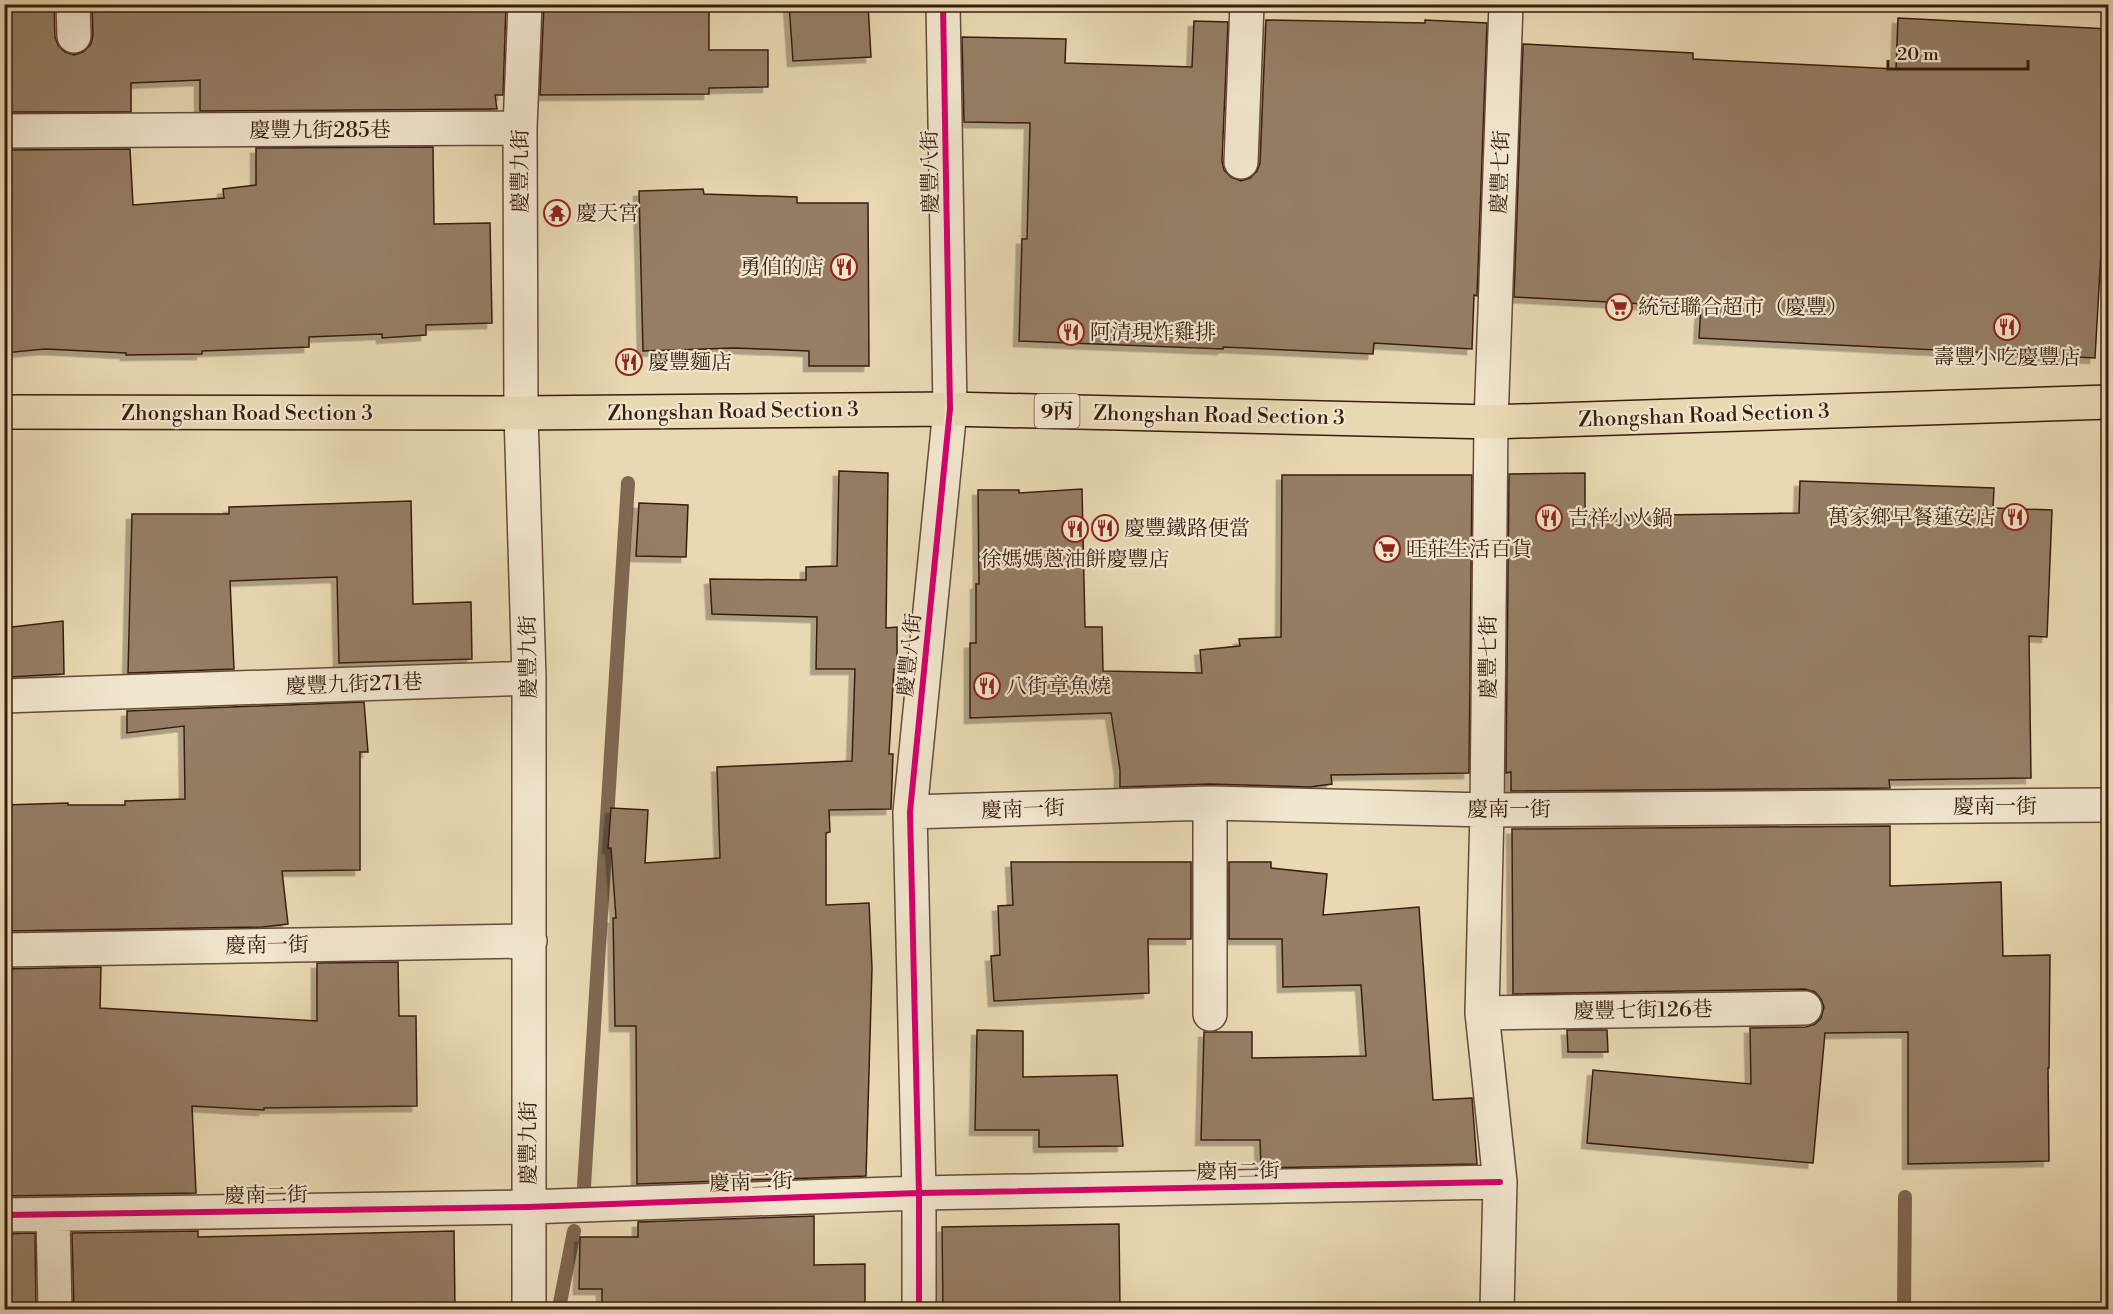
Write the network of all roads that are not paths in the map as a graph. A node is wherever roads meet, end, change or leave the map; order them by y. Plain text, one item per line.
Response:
1 (525, 4) edge
2 (943, 4) edge
3 (1247, 4) edge
4 (1506, 4) edge
5 (520, 128) junction
6 (4, 131) edge
7 (1241, 162) dead end
8 (2109, 402) edge
9 (950, 409) junction
10 (4, 412) edge
11 (521, 413) junction
12 (1491, 422) junction
13 (529, 678) junction
14 (4, 696) edge
15 (1210, 803) junction
16 (2109, 805) edge
17 (1487, 810) junction
18 (910, 812) junction
19 (530, 941) junction
20 (4, 950) edge
21 (1805, 1008) dead end
22 (1482, 1013) junction
23 (1210, 1014) dead end
24 (1500, 1182) junction
25 (919, 1193) junction
26 (528, 1207) junction
27 (4, 1215) edge
28 (53, 1215) junction
29 (55, 1310) edge
30 (529, 1310) edge
31 (919, 1310) edge
32 (1497, 1310) edge

1 - 5 street, 慶豐九街
2 - 9 street, 慶豐八街
3 - 7 street
4 - 12 street, 慶豐七街
5 - 6 street, 慶豐九街285巷
5 - 11 street, 慶豐九街
8 - 12 main road, Zhongshan Road Section 3 / 9丙
9 - 11 main road, Zhongshan Road Section 3 / 9丙
9 - 12 main road, Zhongshan Road Section 3 / 9丙
9 - 18 street, 慶豐八街
10 - 11 main road, Zhongshan Road Section 3 / 9丙
11 - 13 street, 慶豐九街
12 - 17 street, 慶豐七街
13 - 14 street, 慶豐九街271巷
13 - 19 street, 慶豐九街
15 - 17 street, 慶南一街
15 - 18 street, 慶南一街
15 - 23 street
16 - 17 street, 慶南一街
17 - 22 street, 慶豐七街
18 - 25 street, 慶豐八街
19 - 20 street, 慶南一街
19 - 26 street, 慶豐九街
21 - 22 street, 慶豐七街126巷
22 - 24 street, 慶豐七街
24 - 25 street, 慶南二街
24 - 32 street, 慶豐七街
25 - 26 street, 慶南二街
25 - 31 street, 慶豐八街
26 - 28 street, 慶南二街
26 - 30 street, 慶豐九街
27 - 28 street, 慶南二街
28 - 29 street

